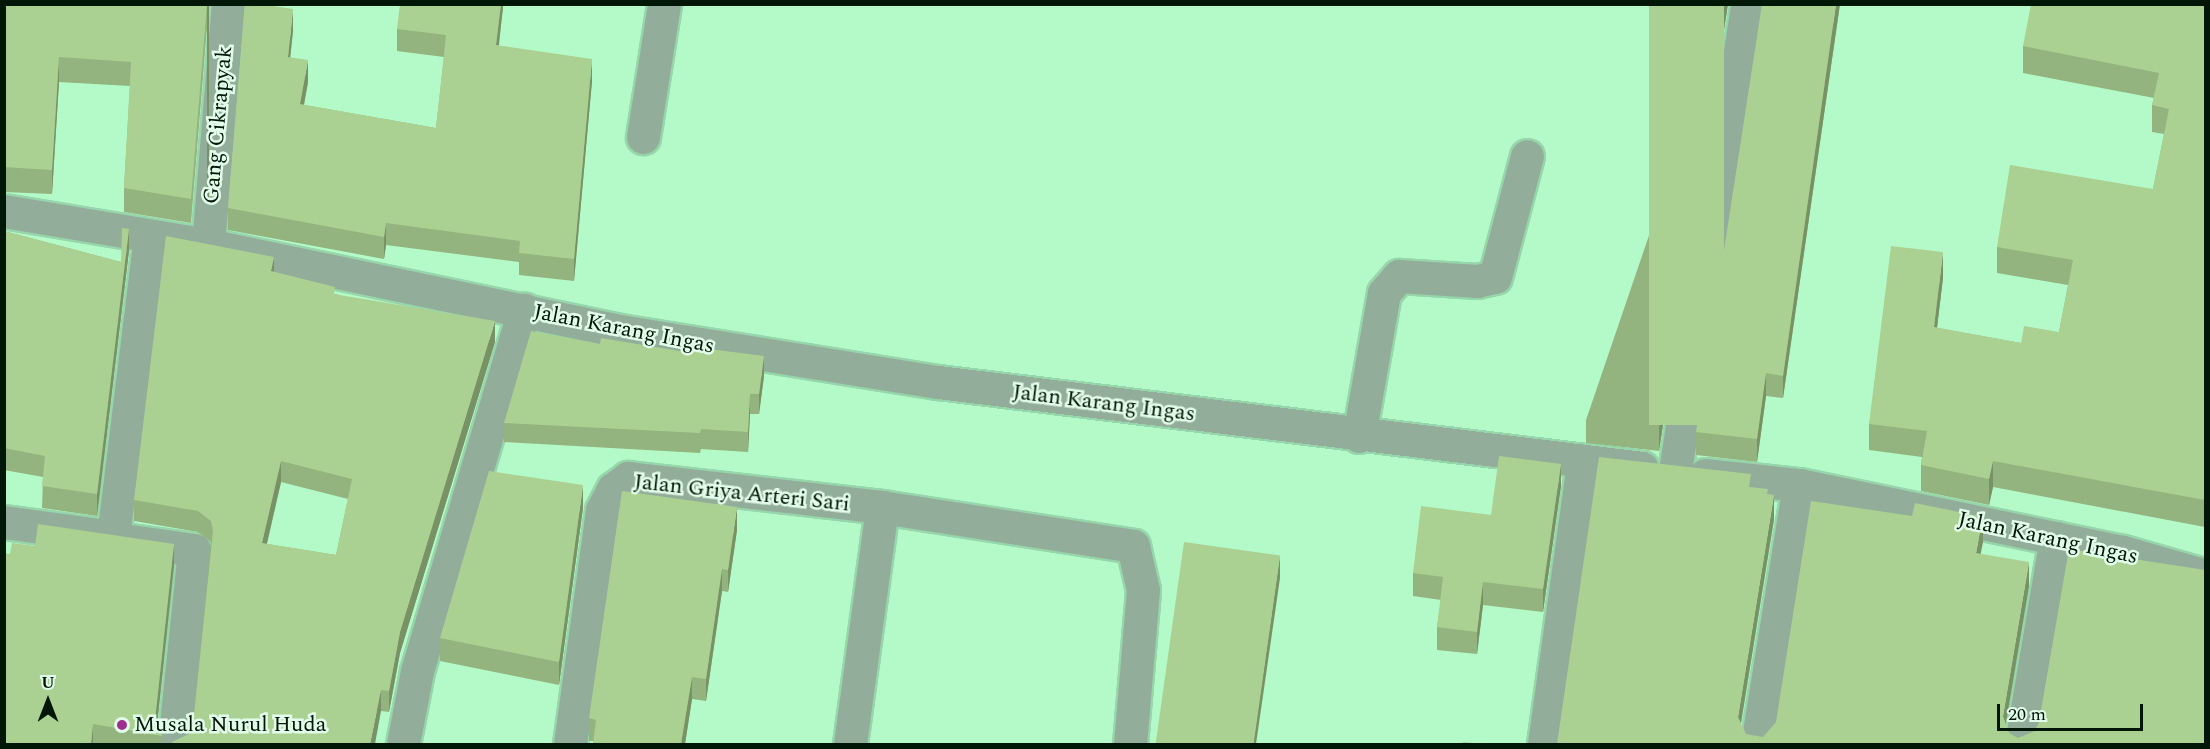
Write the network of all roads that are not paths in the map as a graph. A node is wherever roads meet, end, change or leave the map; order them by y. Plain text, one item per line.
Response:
1 (228, 4) edge
2 (664, 4) edge
3 (1747, 4) edge
4 (643, 136) dead end
5 (1527, 156) dead end
6 (4, 211) edge
7 (150, 237) junction
8 (208, 245) junction
9 (524, 309) junction
10 (1359, 436) junction
11 (1583, 462) junction
12 (1675, 471) junction
13 (1798, 485) junction
14 (882, 507) junction
15 (4, 522) edge
16 (113, 537) junction
17 (2056, 538) junction
18 (2205, 576) edge
19 (174, 744) edge
20 (403, 744) edge
21 (570, 744) edge
22 (850, 744) edge
23 (1130, 744) edge
24 (1544, 744) edge
25 (1757, 744) edge
26 (2021, 744) edge

1 - 8 street, Gang Cikrapyak
2 - 4 street
3 - 12 street
5 - 10 street
6 - 7 street, Jalan Karang Ingas
7 - 8 street, Jalan Karang Ingas
7 - 16 street
8 - 9 street, Jalan Karang Ingas
9 - 10 street, Jalan Karang Ingas
9 - 20 street
10 - 11 street, Jalan Karang Ingas
11 - 12 street, Jalan Karang Ingas
11 - 24 street
12 - 13 street, Jalan Karang Ingas
13 - 17 street, Jalan Karang Ingas
13 - 25 street
14 - 21 street, Jalan Griya Arteri Sari
14 - 22 street, Jalan Griya Arteri Sari
14 - 23 street, Jalan Griya Arteri Sari
15 - 16 street
16 - 19 street
17 - 18 street, Jalan Karang Ingas
17 - 26 street

